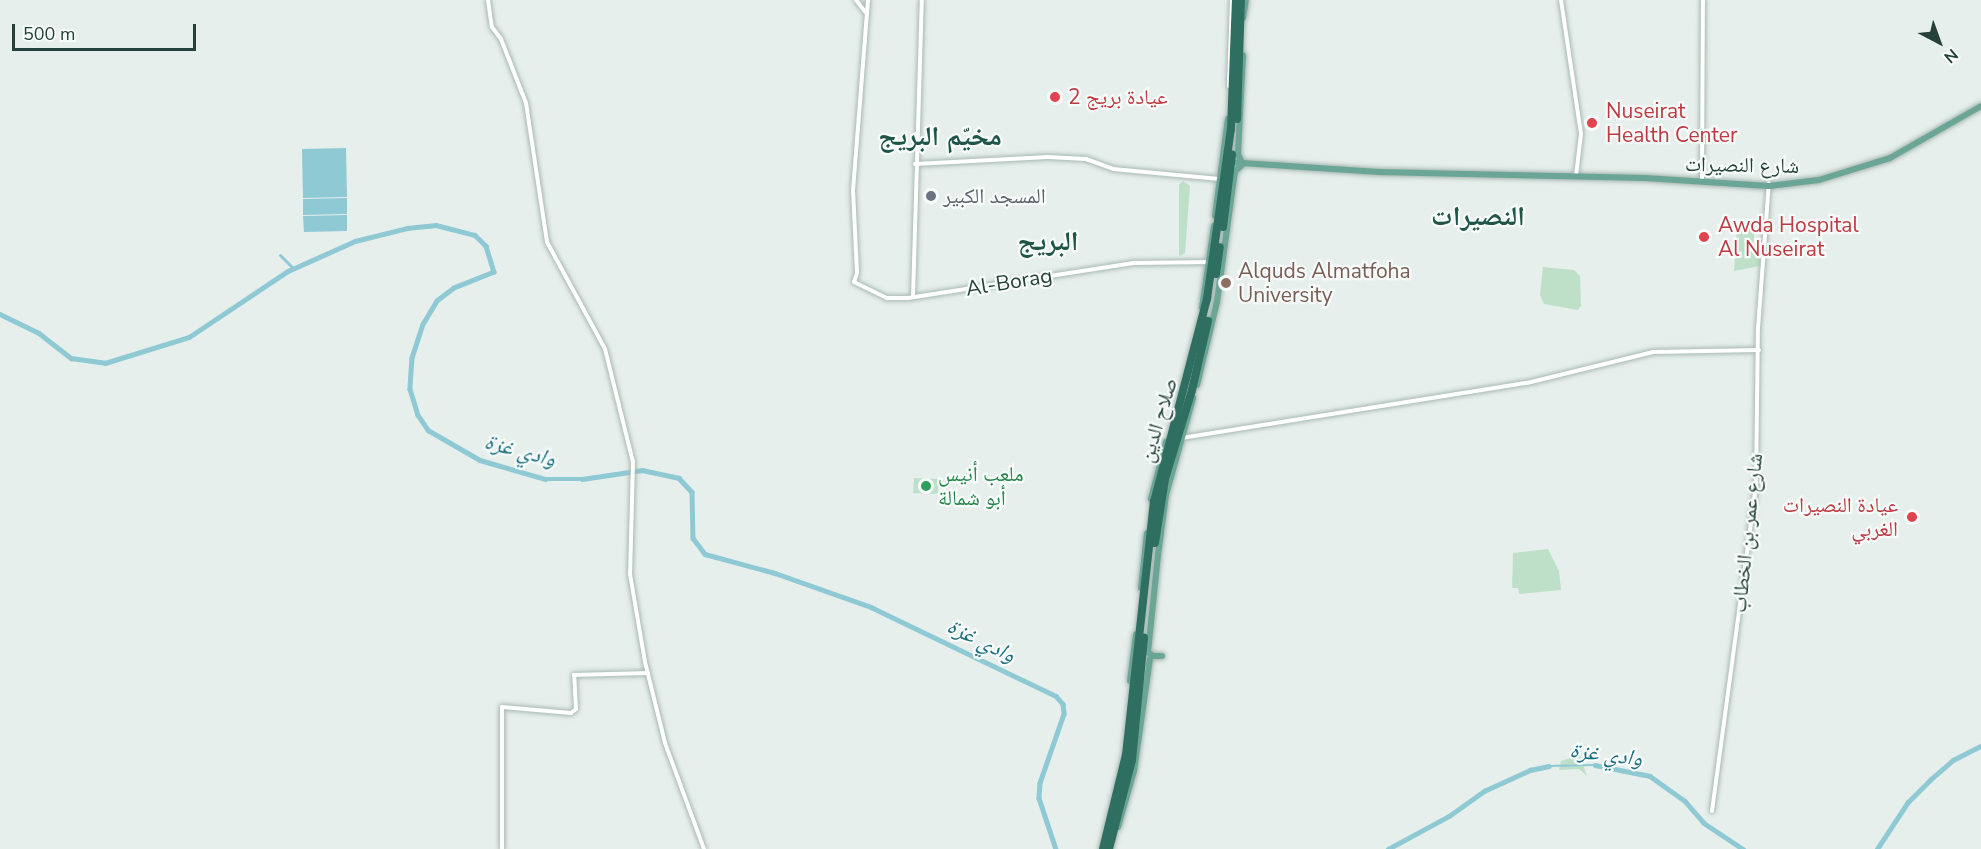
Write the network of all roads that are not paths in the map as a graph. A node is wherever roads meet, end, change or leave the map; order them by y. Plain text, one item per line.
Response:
1 (488, 0) edge
2 (856, 0) edge
3 (868, 0) edge
4 (922, 0) edge
5 (1238, 0) edge
6 (1561, 0) edge
7 (1703, 0) edge
8 (866, 13) junction
9 (1231, 92) junction
10 (1981, 106) edge
11 (915, 164) junction
12 (1229, 164) junction
13 (1243, 165) junction
14 (1576, 176) junction
15 (1665, 179) junction
16 (1222, 180) junction
17 (1702, 180) junction
18 (1769, 184) junction
19 (1212, 262) junction
20 (910, 298) junction
21 (1759, 350) junction
22 (1182, 438) junction
23 (1162, 656) dead end
24 (1145, 657) junction
25 (648, 673) junction
26 (1712, 811) dead end
27 (1108, 825) junction
28 (1110, 847) edge
29 (501, 849) edge
30 (704, 849) edge
31 (1103, 849) edge

1 - 25 street
2 - 8 street
3 - 8 street
4 - 11 street
5 - 9 highway, صلاح الدين
5 - 12 highway, صلاح الدين
5 - 13 main road
6 - 14 street
7 - 17 street
8 - 20 street, Al-Borag
9 - 12 highway, صلاح الدين
9 - 16 main road
10 - 18 main road
11 - 16 street
11 - 20 street
12 - 13 main road, شارع النصيرات
12 - 16 highway, صلاح الدين
12 - 19 highway, صلاح الدين
13 - 14 main road, شارع النصيرات
13 - 22 main road
14 - 15 main road, شارع النصيرات
15 - 17 main road, شارع النصيرات
15 - 18 main road, شارع النصيرات
16 - 19 highway, صلاح الدين
17 - 18 main road, شارع النصيرات
18 - 21 street, شارع عمر بن الخطاب
19 - 20 street, Al-Borag
19 - 24 highway, صلاح الدين
19 - 27 main road
21 - 22 street
21 - 26 street, شارع عمر بن الخطاب
22 - 24 main road
23 - 24 main road
24 - 27 highway, صلاح الدين
24 - 28 highway, صلاح الدين
25 - 29 street
25 - 30 street
27 - 31 highway, صلاح الدين

